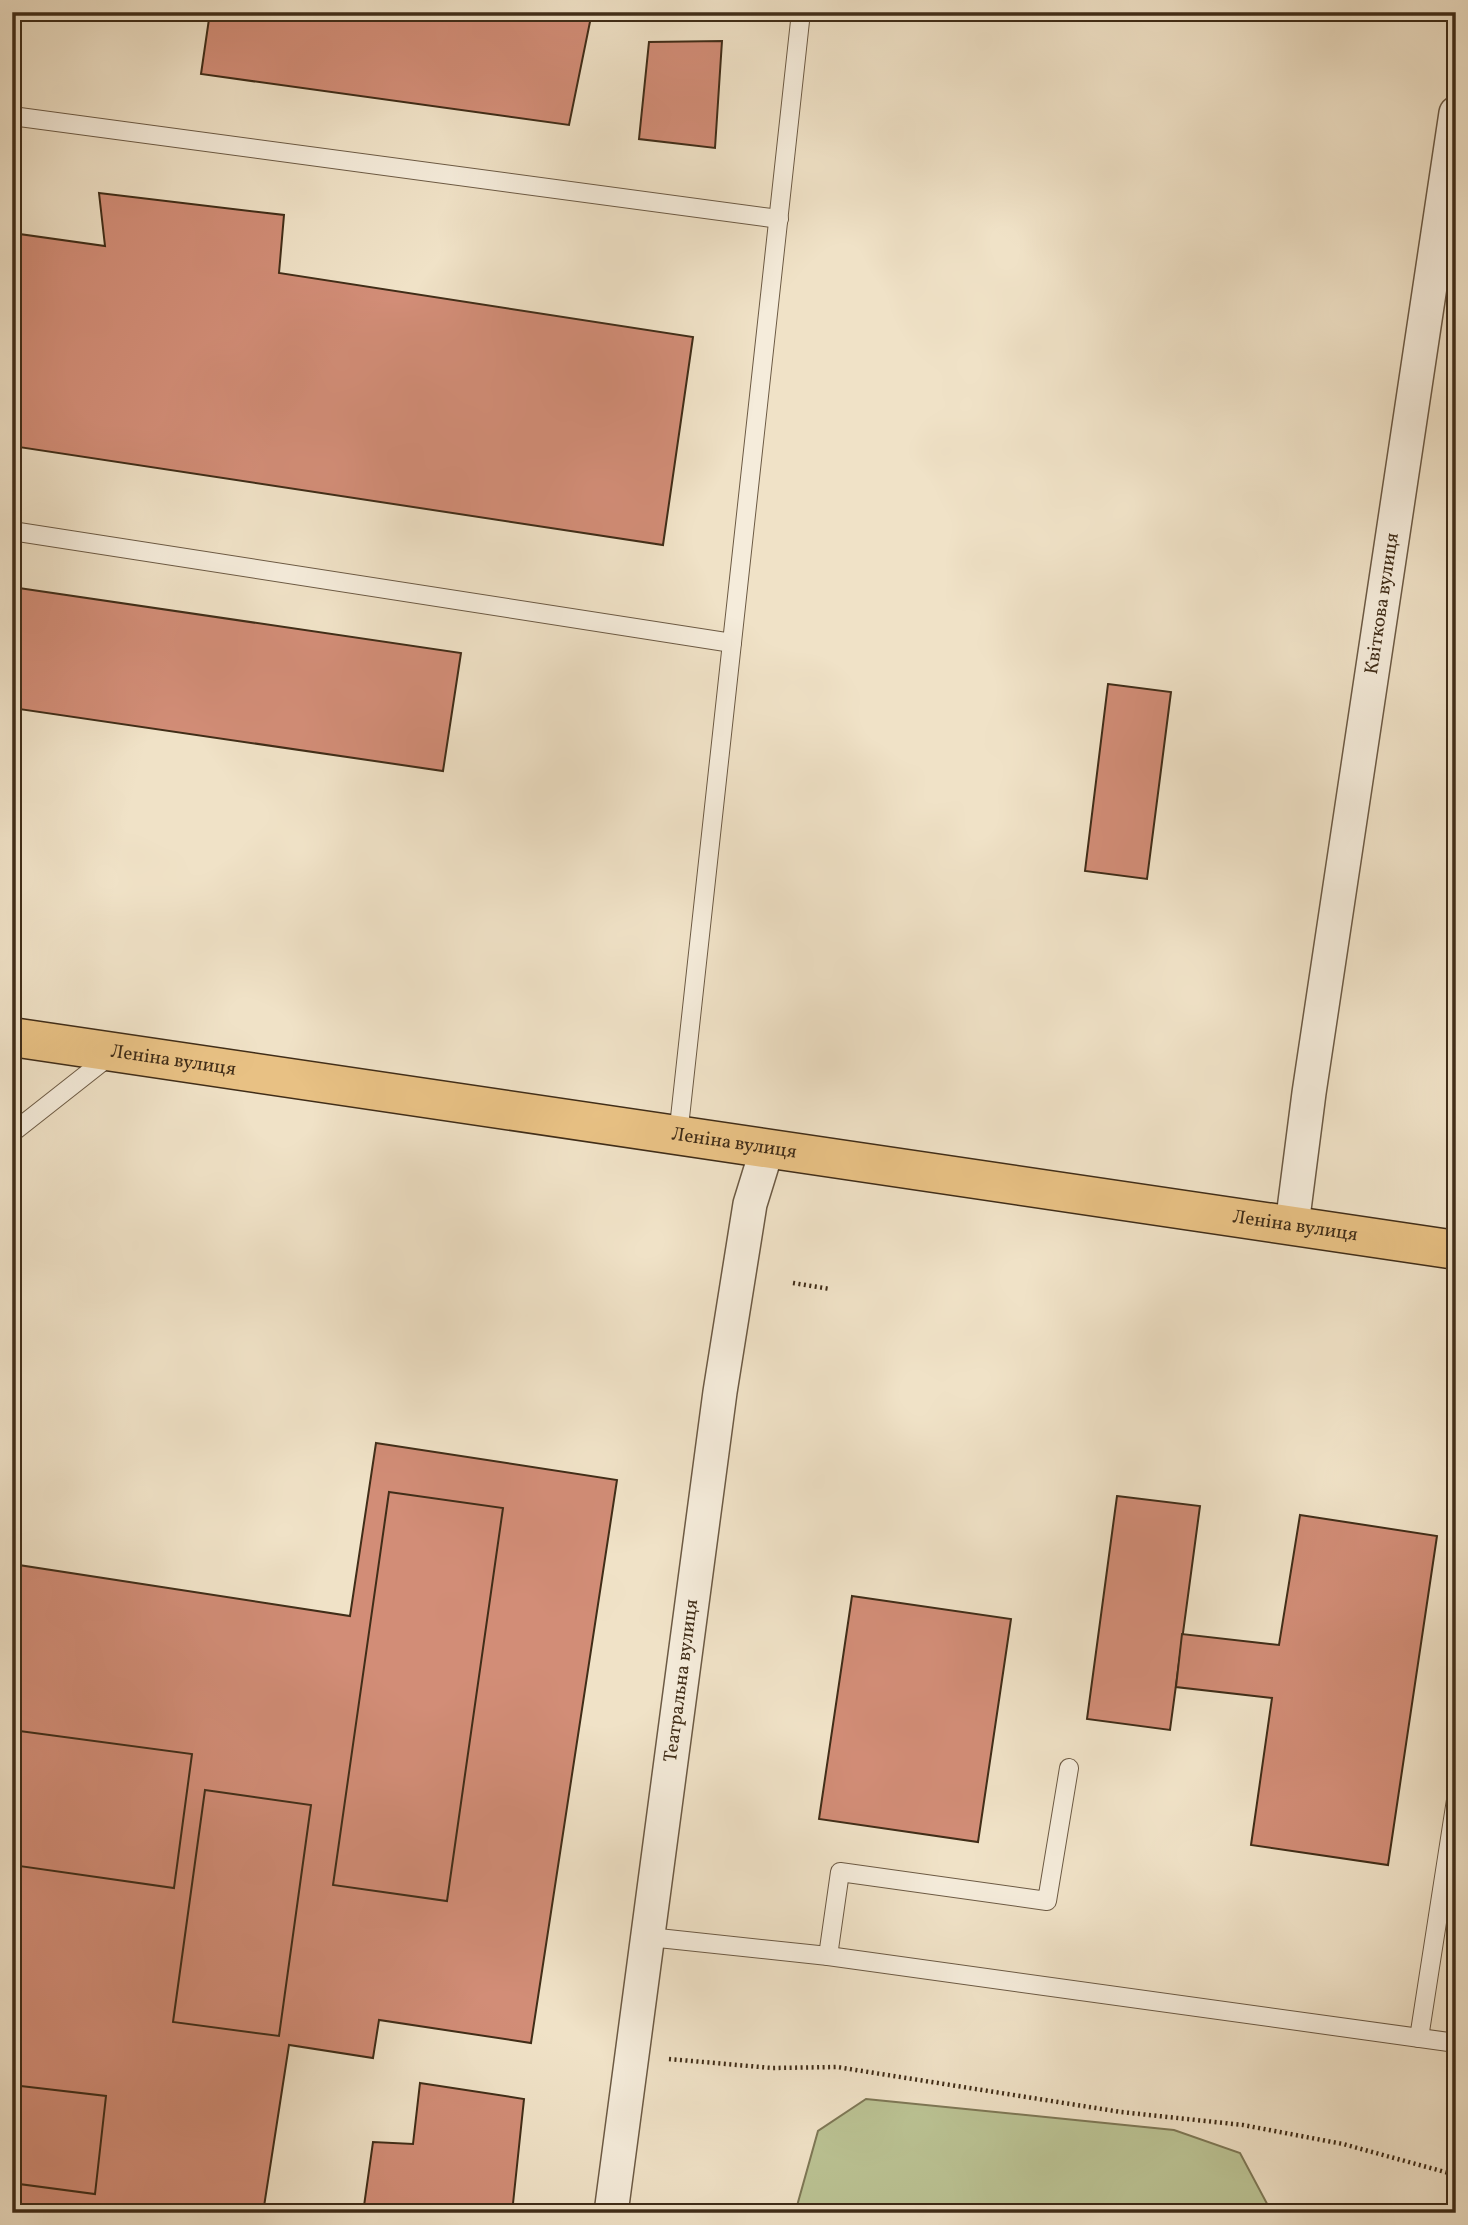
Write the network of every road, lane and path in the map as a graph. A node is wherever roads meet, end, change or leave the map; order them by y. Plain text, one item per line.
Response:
1 (801, 12) edge
2 (1456, 113) edge
3 (12, 116) edge
4 (779, 219) junction
5 (12, 531) edge
6 (732, 643) junction
7 (12, 1037) edge
8 (114, 1052) junction
9 (12, 1133) edge
10 (678, 1136) junction
11 (767, 1149) junction
12 (1292, 1225) junction
13 (1456, 1250) edge
14 (793, 1283) dead end
15 (830, 1289) dead end
16 (1069, 1768) dead end
17 (1456, 1800) edge
18 (649, 1937) junction
19 (828, 1956) junction
20 (1419, 2038) junction
21 (1456, 2043) edge
22 (631, 2056) junction
23 (1456, 2175) edge
24 (611, 2213) edge

1 - 4 lane
2 - 12 street, Квіткова вулиця
3 - 4 lane
4 - 6 lane
5 - 6 lane
6 - 10 lane
7 - 8 main road, Леніна вулиця
8 - 9 lane
8 - 10 main road, Леніна вулиця
10 - 11 main road, Леніна вулиця
11 - 12 main road, Леніна вулиця
11 - 18 street, Театральна вулиця
12 - 13 main road, Леніна вулиця
14 - 15 path
16 - 19 lane
17 - 20 lane
18 - 19 lane
18 - 22 street, Театральна вулиця
19 - 20 lane
20 - 21 lane
22 - 23 path
22 - 24 street, Театральна вулиця

